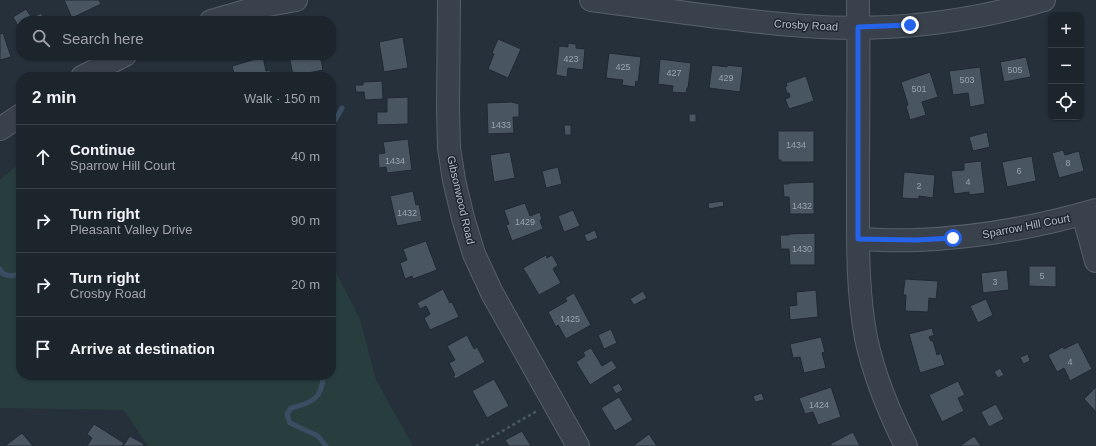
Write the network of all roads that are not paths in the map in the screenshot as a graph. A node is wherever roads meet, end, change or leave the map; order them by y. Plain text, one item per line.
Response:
1 (296, 0) edge
2 (449, 0) edge
3 (591, 0) edge
4 (858, 0) edge
5 (1044, 0) edge
6 (228, 16) edge
7 (858, 27) junction
8 (115, 60) edge
9 (92, 72) edge
10 (16, 119) edge
11 (0, 130) edge
12 (1090, 212) edge
13 (858, 239) junction
14 (1096, 261) edge
15 (578, 446) edge
16 (906, 446) edge

1 - 6 street
2 - 15 street, Gibsonwood Road
3 - 7 street, Crosby Road
4 - 7 street
5 - 7 street, Crosby Road
7 - 13 street
8 - 9 street
10 - 11 street
12 - 13 street, Sparrow Hill Court
12 - 14 street
13 - 16 street

